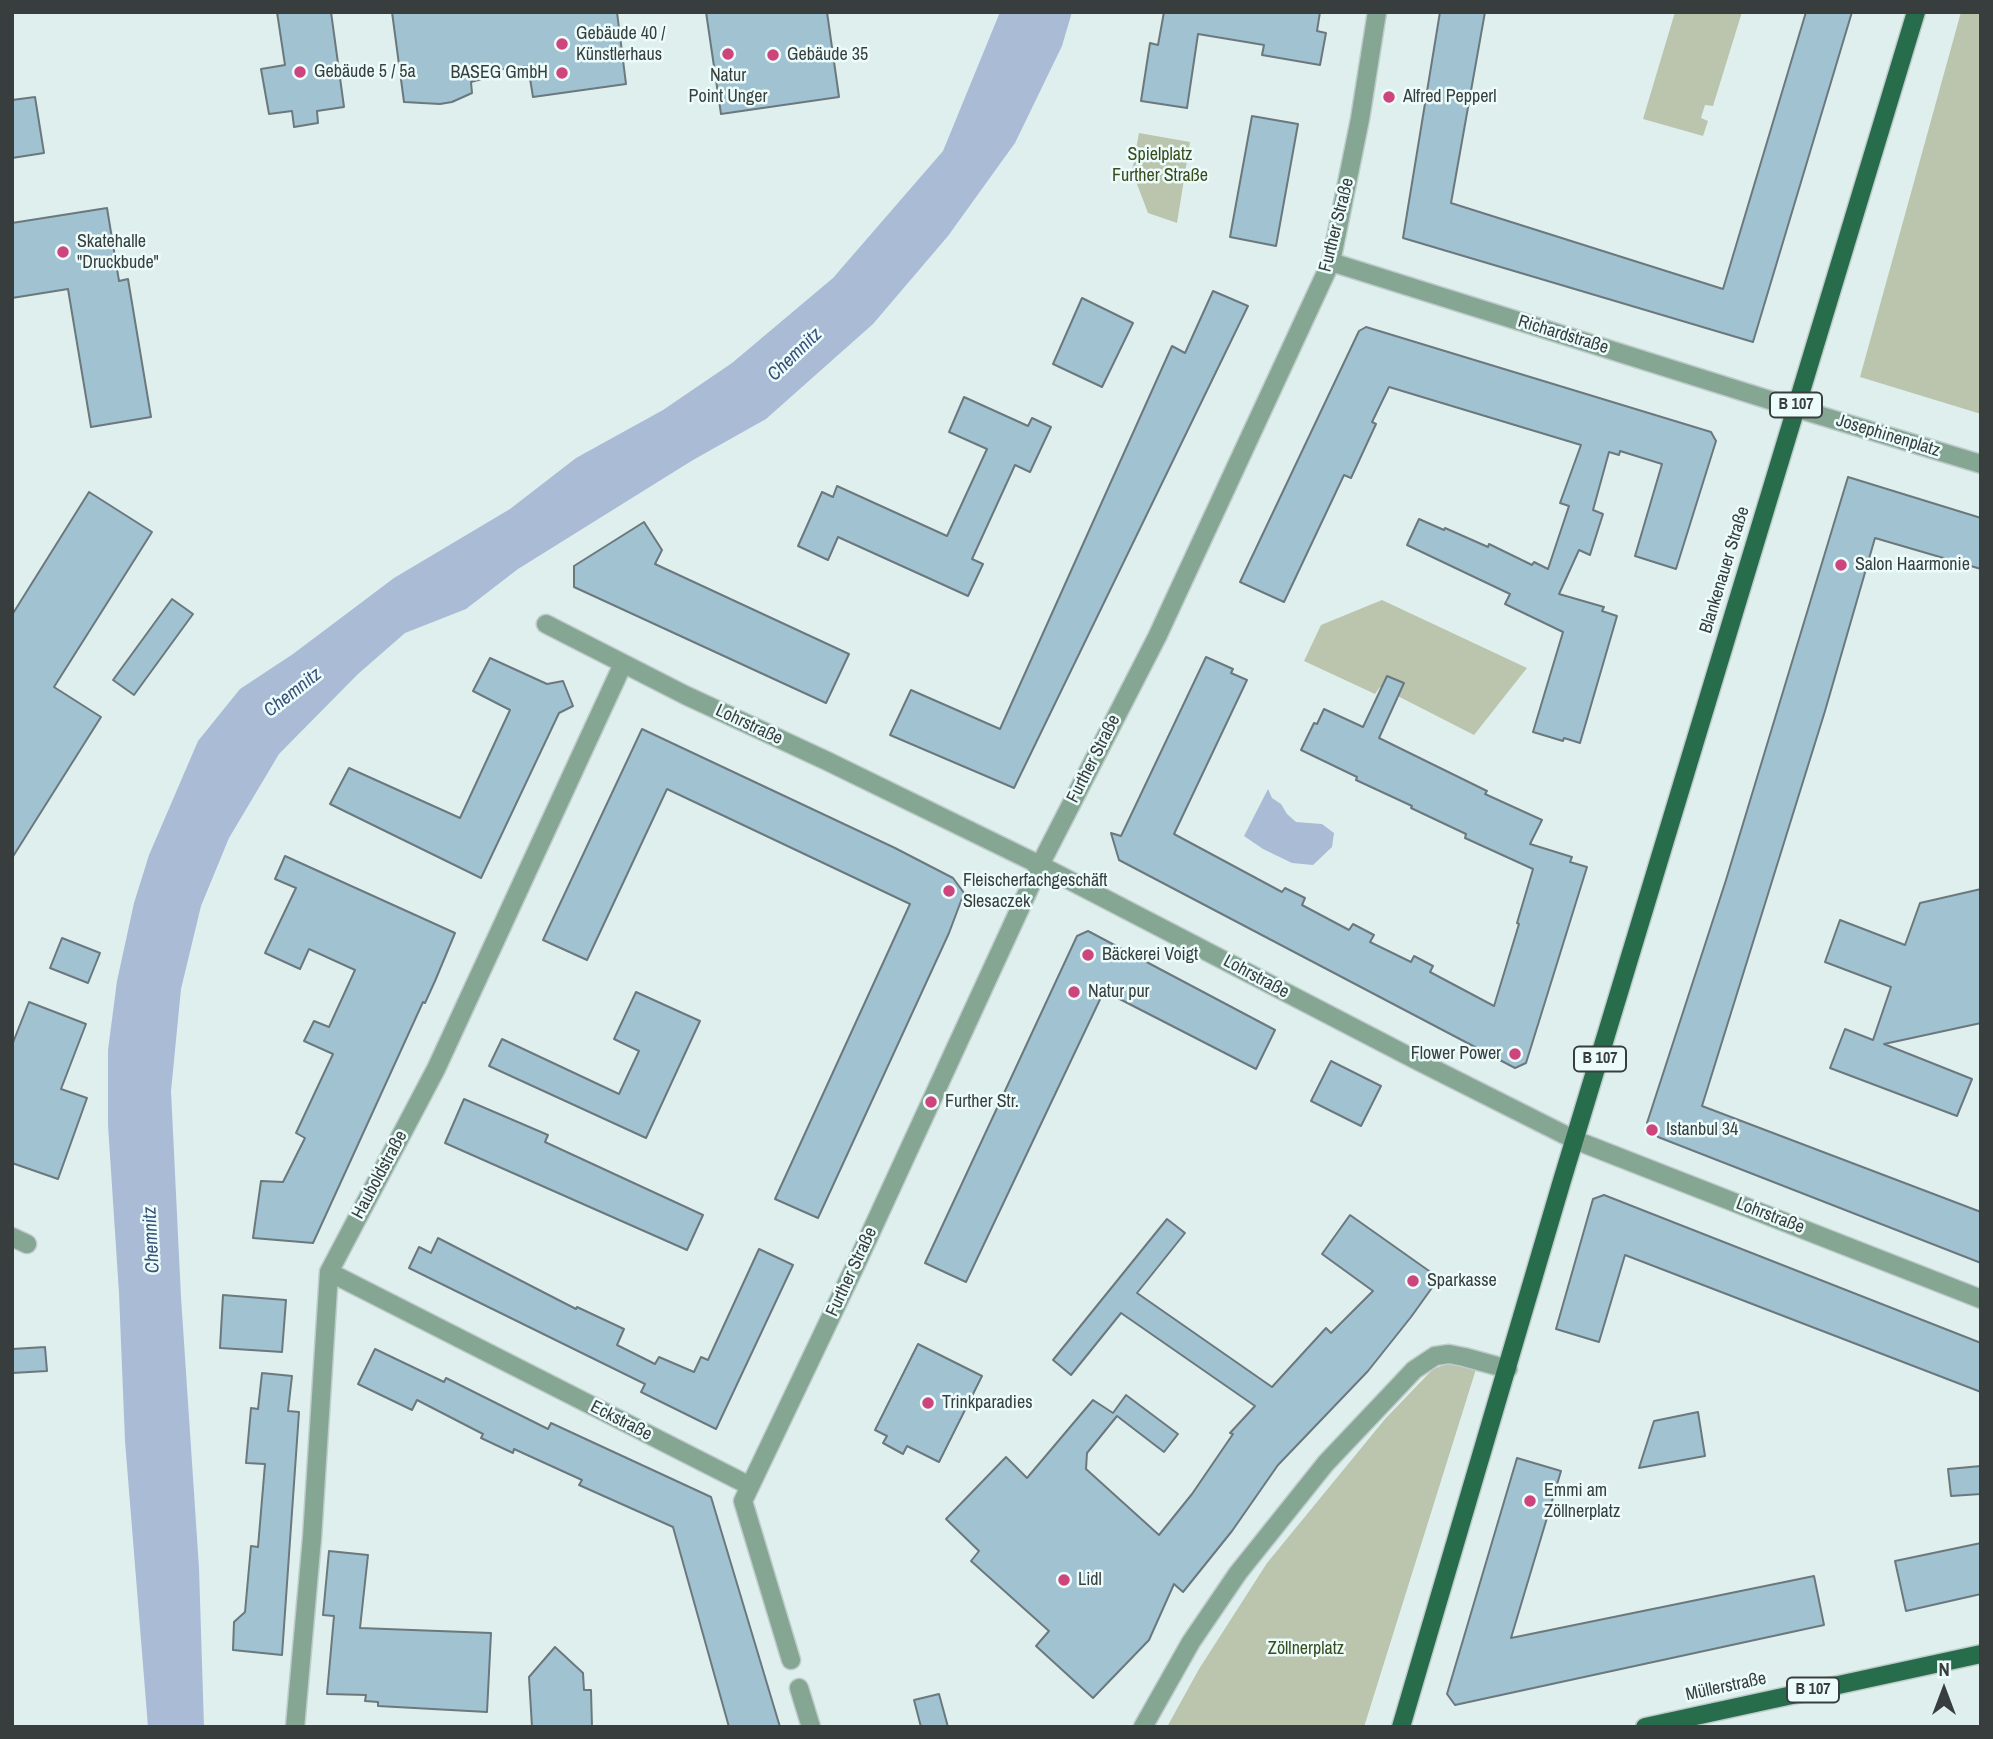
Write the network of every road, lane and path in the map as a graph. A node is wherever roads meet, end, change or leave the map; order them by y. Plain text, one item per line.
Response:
1 (1377, 12) edge
2 (1916, 12) edge
3 (1331, 262) junction
4 (1795, 408) junction
5 (1981, 464) edge
6 (546, 624) dead end
7 (623, 664) junction
8 (1040, 865) junction
9 (1575, 1140) junction
10 (329, 1272) junction
11 (1981, 1299) edge
12 (1508, 1369) junction
13 (750, 1486) junction
14 (1981, 1654) edge
15 (791, 1660) dead end
16 (799, 1688) dead end
17 (295, 1727) edge
18 (811, 1727) edge
19 (1143, 1727) edge
20 (1401, 1727) edge
21 (1644, 1727) edge

1 - 3 street, Further Straße
2 - 4 main road, Blankenauer Straße / B 107
3 - 4 street, Richardstraße
3 - 8 street, Further Straße
4 - 5 street, Josephinenplatz
4 - 9 main road, Blankenauer Straße / B 107
6 - 7 street, Lohrstraße
7 - 8 street, Lohrstraße
7 - 10 street, Hauboldstraße
8 - 9 street, Lohrstraße
8 - 13 street, Further Straße
9 - 11 street, Lohrstraße
9 - 12 main road, B 107
10 - 13 street, Eckstraße
10 - 17 street, Hauboldstraße
12 - 19 street
12 - 20 main road, B 107
13 - 15 street
14 - 21 main road, Müllerstraße / B 107
16 - 18 street

